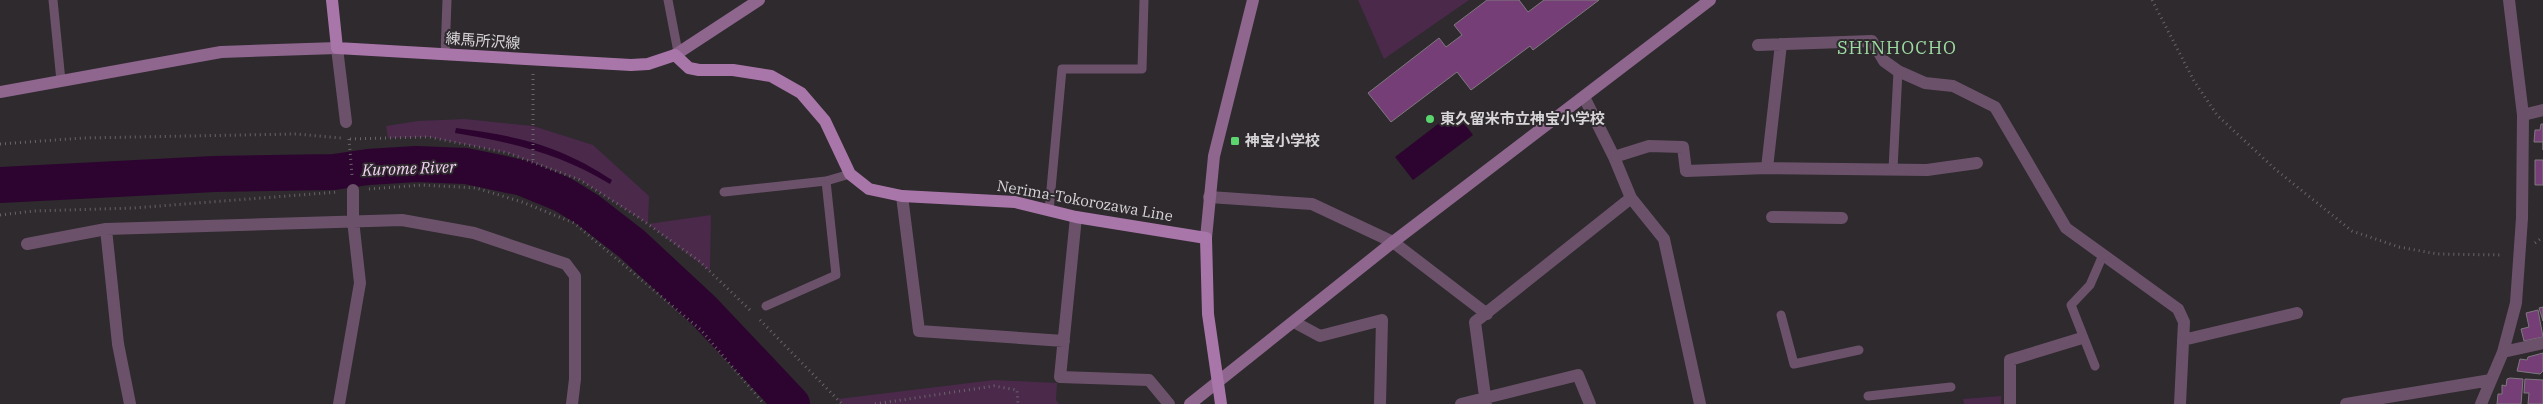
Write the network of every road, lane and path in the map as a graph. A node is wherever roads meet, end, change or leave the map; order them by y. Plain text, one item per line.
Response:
1 (54, 0) edge
2 (332, 0) edge
3 (447, 0) edge
4 (668, 0) edge
5 (759, 0) edge
6 (1144, 0) edge
7 (1252, 0) edge
8 (1710, 0) edge
9 (2152, 0) edge
10 (2509, 0) edge
11 (1781, 44) junction
12 (1758, 45) dead end
13 (337, 48) junction
14 (676, 54) junction
15 (445, 55) junction
16 (533, 61) junction
17 (1898, 71) junction
18 (62, 81) junction
19 (0, 92) edge
20 (1584, 98) junction
21 (2543, 110) edge
22 (2523, 115) junction
23 (346, 122) dead end
24 (350, 140) dead end
25 (0, 144) edge
26 (1614, 157) junction
27 (533, 162) junction
28 (1977, 163) dead end
29 (1767, 168) junction
30 (1893, 169) junction
31 (850, 174) junction
32 (826, 181) junction
33 (353, 185) junction
34 (724, 192) dead end
35 (902, 196) junction
36 (1208, 197) junction
37 (1630, 198) junction
38 (1049, 210) junction
39 (0, 215) edge
40 (1076, 217) junction
41 (1772, 217) dead end
42 (1842, 218) dead end
43 (353, 220) junction
44 (106, 229) junction
45 (1206, 238) junction
46 (1393, 242) junction
47 (27, 244) dead end
48 (2103, 255) junction
49 (2519, 255) junction
50 (766, 306) dead end
51 (2297, 313) dead end
52 (1487, 314) junction
53 (1781, 315) dead end
54 (1294, 322) junction
55 (2082, 338) junction
56 (2183, 340) junction
57 (1064, 341) junction
58 (2543, 343) edge
59 (1859, 350) dead end
60 (2503, 352) junction
61 (2095, 366) dead end
62 (2491, 380) junction
63 (1216, 383) junction
64 (1951, 387) dead end
65 (1868, 396) dead end
66 (1486, 400) edge
67 (130, 404) edge
68 (339, 404) edge
69 (572, 404) edge
70 (842, 404) edge
71 (875, 404) edge
72 (1018, 404) edge
73 (1169, 404) edge
74 (1190, 404) edge
75 (1221, 404) edge
76 (1380, 404) edge
77 (1460, 404) edge
78 (1590, 404) edge
79 (1700, 404) edge
80 (2010, 404) edge
81 (2180, 404) edge
82 (2346, 404) edge
83 (2480, 404) edge

1 - 18 lane
2 - 13 main road
3 - 15 lane
4 - 14 lane
5 - 14 street
6 - 38 lane
7 - 36 street
8 - 20 street
9 - 49 path
10 - 22 street
11 - 12 street
11 - 17 street
11 - 29 street
13 - 15 main road, 練馬所沢線
13 - 18 street
13 - 23 street
14 - 16 main road, 練馬所沢線
14 - 31 main road, Nerima-Tokorozawa Line
15 - 16 main road, 練馬所沢線
16 - 27 path
17 - 30 lane
17 - 48 street
18 - 19 street
20 - 26 street
20 - 46 street
21 - 22 street
22 - 49 street
24 - 33 path
25 - 27 path
26 - 29 street
26 - 37 street
27 - 70 path
28 - 30 street
29 - 30 street
31 - 32 lane
31 - 35 main road, Nerima-Tokorozawa Line
32 - 34 lane
32 - 50 lane
33 - 39 path
33 - 43 street
35 - 38 main road, Nerima-Tokorozawa Line
35 - 57 street
36 - 45 street
36 - 46 street
37 - 52 street
37 - 79 street
38 - 40 main road, Nerima-Tokorozawa Line
40 - 45 main road, Nerima-Tokorozawa Line
40 - 57 street
41 - 42 street
43 - 44 street
43 - 68 street
43 - 69 street
44 - 47 street
44 - 67 street
45 - 63 main road
46 - 52 street
46 - 54 street
48 - 55 lane
48 - 56 street
49 - 60 street
51 - 56 street
52 - 66 street
53 - 59 lane
54 - 63 street
54 - 76 street
55 - 61 lane
55 - 80 street
56 - 81 street
57 - 73 street
58 - 60 street
60 - 62 street
62 - 82 street
62 - 83 street
63 - 74 street
63 - 75 main road
64 - 65 lane
66 - 77 street
66 - 78 street
71 - 72 path

